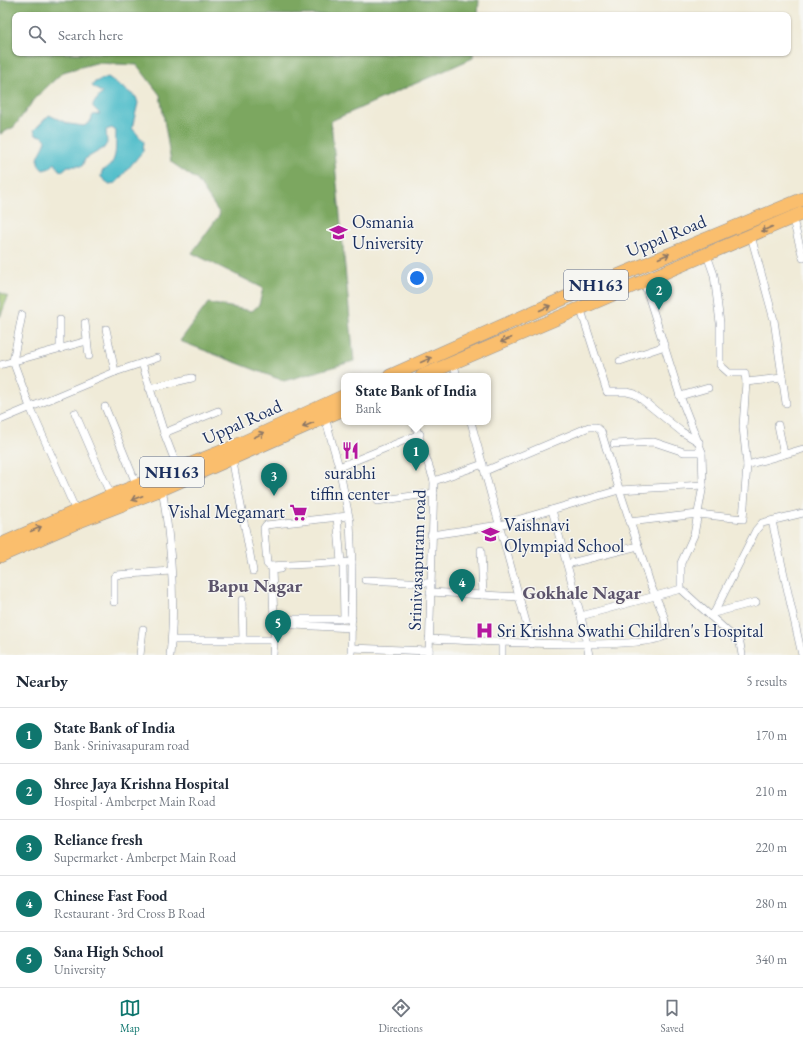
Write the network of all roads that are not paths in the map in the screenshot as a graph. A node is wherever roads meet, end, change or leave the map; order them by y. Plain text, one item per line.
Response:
1 (803, 199) edge
2 (794, 212) edge
3 (751, 236) junction
4 (707, 255) junction
5 (803, 258) edge
6 (644, 282) junction
7 (580, 307) junction
8 (22, 315) dead end
9 (60, 320) dead end
10 (85, 323) dead end
11 (106, 329) dead end
12 (87, 341) junction
13 (664, 346) junction
14 (60, 349) junction
15 (89, 356) dead end
16 (157, 358) dead end
17 (13, 361) junction
18 (453, 362) junction
19 (620, 362) dead end
20 (142, 363) junction
21 (0, 365) edge
22 (115, 372) junction
23 (399, 373) edge
24 (429, 373) edge
25 (457, 373) edge
26 (192, 378) dead end
27 (782, 378) junction
28 (746, 382) junction
29 (150, 388) junction
30 (708, 388) dead end
31 (680, 396) junction
32 (341, 398) edge
33 (786, 403) dead end
34 (30, 407) junction
35 (105, 408) dead end
36 (341, 409) edge
37 (218, 411) dead end
38 (323, 412) junction
39 (75, 413) dead end
40 (0, 420) edge
41 (416, 425) edge
42 (472, 425) edge
43 (778, 426) dead end
44 (164, 433) junction
45 (420, 434) junction
46 (699, 442) junction
47 (614, 444) dead end
48 (803, 450) edge
49 (702, 452) junction
50 (784, 454) junction
51 (232, 457) junction
52 (747, 465) junction
53 (339, 467) junction
54 (484, 468) junction
55 (178, 469) junction
56 (434, 481) junction
57 (160, 483) junction
58 (703, 485) junction
59 (137, 486) junction
60 (619, 490) junction
61 (434, 493) junction
62 (111, 496) junction
63 (376, 500) dead end
64 (552, 510) junction
65 (76, 511) junction
66 (803, 513) edge
67 (698, 514) junction
68 (348, 516) junction
69 (337, 517) junction
70 (772, 521) junction
71 (629, 522) junction
72 (500, 525) junction
73 (431, 535) junction
74 (0, 545) edge
75 (638, 546) junction
76 (481, 550) dead end
77 (0, 556) edge
78 (342, 564) junction
79 (352, 564) junction
80 (567, 564) junction
81 (171, 571) junction
82 (253, 571) dead end
83 (365, 580) dead end
84 (430, 582) junction
85 (681, 589) junction
86 (430, 592) junction
87 (483, 595) junction
88 (520, 596) junction
89 (655, 596) junction
90 (242, 600) dead end
91 (114, 602) dead end
92 (756, 602) dead end
93 (712, 615) junction
94 (581, 616) junction
95 (344, 619) junction
96 (352, 619) junction
97 (352, 628) junction
98 (143, 629) dead end
99 (429, 638) junction
100 (172, 640) junction
101 (243, 640) junction
102 (269, 640) dead end
103 (502, 642) junction
104 (532, 644) junction
105 (587, 644) junction
106 (352, 651) edge
107 (429, 653) edge
108 (140, 655) edge
109 (170, 655) edge
110 (273, 655) edge
111 (502, 655) edge
112 (589, 655) edge
113 (742, 655) edge
114 (802, 655) edge

1 - 2 highway, Uppal Road / NH163
2 -> 3 highway, NH163
2 - 5 street
23 -> 2 highway, Uppal Road / NH163
3 - 4 highway, NH163
3 - 27 street
4 - 6 highway, NH163
4 - 28 street
6 - 7 highway, NH163
6 - 13 street
7 -> 18 highway, NH163
7 - 46 street
8 - 17 street
9 - 14 street
10 - 12 street
11 - 22 street
12 - 14 street
12 - 15 street
13 - 19 street
13 - 31 street
14 - 17 street
16 - 20 street
17 - 21 street
17 - 34 street
18 - 24 highway, NH163
18 - 25 street
20 - 22 street
20 - 29 street
22 - 34 street
26 - 29 street
27 - 28 street
27 - 33 street
28 - 52 street
29 - 44 street
30 - 31 street
31 - 46 street
32 - 38 highway, Uppal Road / NH163
34 - 40 street
34 - 65 street
35 - 59 street
36 - 38 highway, NH163
37 - 44 street
38 -> 51 highway, NH163
38 - 53 street
55 -> 38 highway, Uppal Road / NH163
39 - 62 street
41 - 45 street, Srinivasapuram road
42 - 54 street
43 - 50 street
44 - 55 street
45 - 53 street
45 - 56 street, Srinivasapuram road
46 - 49 street
47 - 49 street
48 - 50 street
49 - 58 street
50 - 52 street
51 - 57 highway, NH163
51 - 82 street
52 - 67 street
53 - 68 street
54 - 56 street
54 - 60 street
54 - 72 street
55 - 57 highway, Uppal Road / NH163
56 - 61 street, Srinivasapuram road
57 - 59 highway, Uppal Road / NH163
57 -> 77 highway, NH163
57 - 81 street
58 - 60 street
58 - 67 street
59 - 62 highway, Uppal Road / NH163
60 - 64 street
60 - 71 street
61 - 63 street
61 - 73 street, Srinivasapuram road
62 - 65 highway, Uppal Road / NH163
64 - 72 street
64 - 80 street
74 -> 65 highway, Uppal Road / NH163
66 - 70 street
67 - 71 street
67 - 85 street
68 - 69 street
68 - 79 street
69 - 78 street
69 - 78 street
70 - 93 street
70 - 114 street
71 - 75 street
72 - 73 street
72 - 88 street
73 - 84 street, Srinivasapuram road
75 - 80 street
75 - 89 street
76 - 87 street
78 - 79 street
78 - 95 street
78 - 95 street
79 - 96 street
80 - 94 street
81 - 91 street
81 - 100 street
83 - 84 street
84 - 86 street, Srinivasapuram road
85 - 89 street
85 - 93 street
86 - 87 street
86 - 99 street, Srinivasapuram road
87 - 88 street
88 - 104 street
89 - 94 street
89 - 105 street
90 - 101 street
92 - 93 street
93 - 113 street
94 - 105 street
95 - 96 street
96 - 97 street
97 - 106 street
97 - 110 street
98 - 108 street
99 - 103 street
99 - 107 street, Srinivasapuram road
100 - 101 street
100 - 109 street
101 - 102 street
103 - 104 street
103 - 111 street
104 - 105 street
105 - 112 street
106 - 107 street

